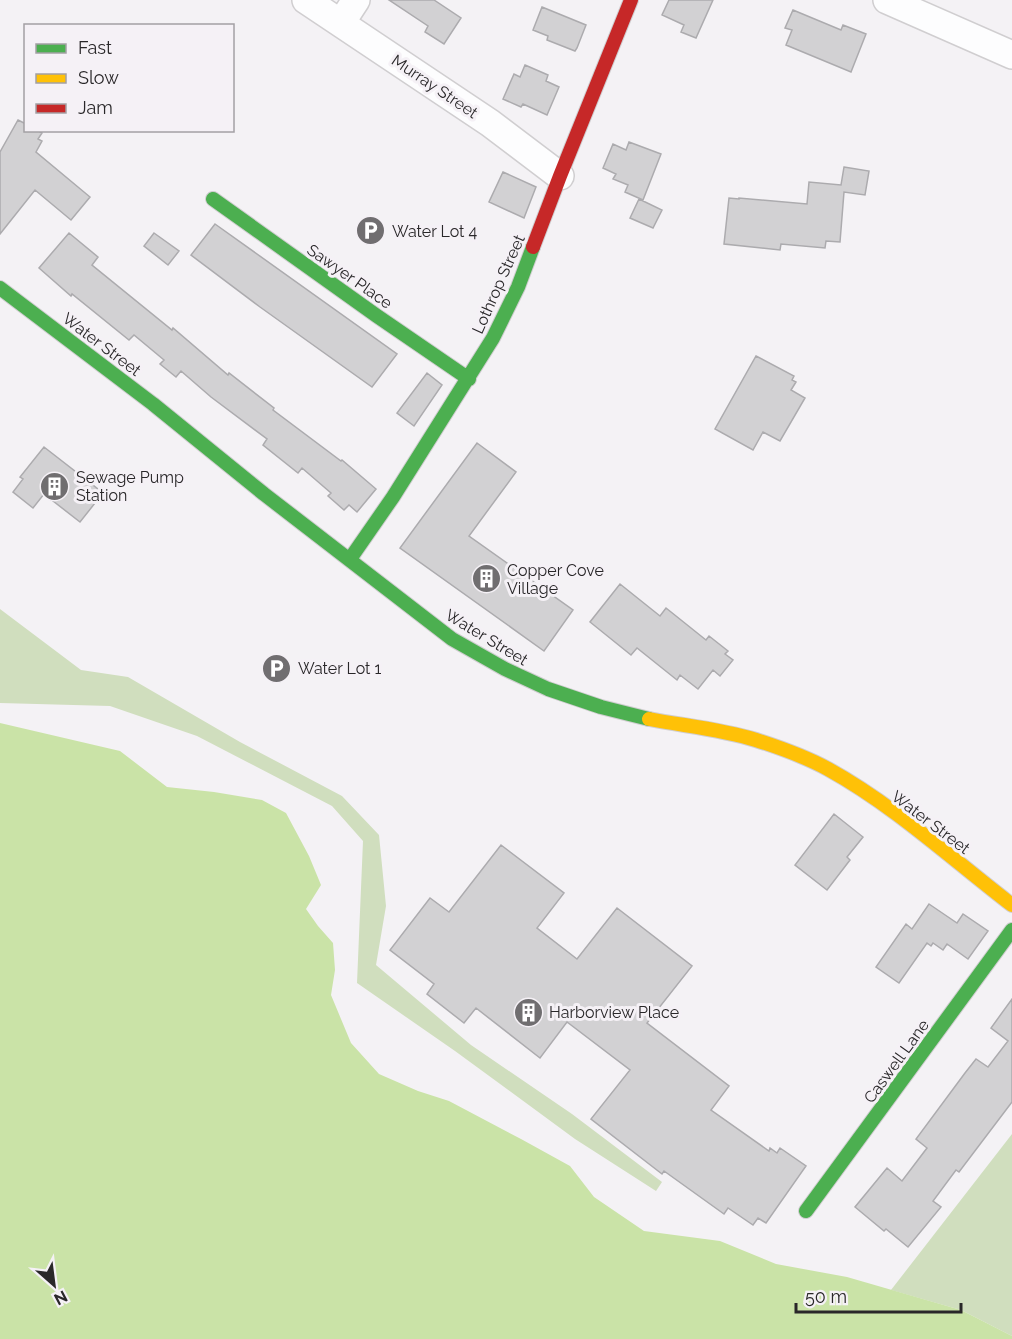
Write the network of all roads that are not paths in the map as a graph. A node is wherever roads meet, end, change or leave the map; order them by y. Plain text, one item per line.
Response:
1 (306, 0) edge
2 (356, 0) edge
3 (631, 0) edge
4 (901, 3) edge
5 (341, 23) junction
6 (1012, 55) edge
7 (560, 176) junction
8 (213, 199) dead end
9 (0, 288) edge
10 (469, 379) junction
11 (350, 559) junction
12 (1012, 905) edge
13 (1012, 930) edge
14 (806, 1211) dead end

1 - 5 street, Murray Street
2 - 5 street
3 - 7 street, Lothrop Street
4 - 6 street
5 - 7 street, Murray Street
7 - 10 street, Lothrop Street
8 - 10 street, Sawyer Place
9 - 11 street, Water Street
10 - 11 street, Lothrop Street
11 - 12 street, Water Street
13 - 14 street, Caswell Lane

